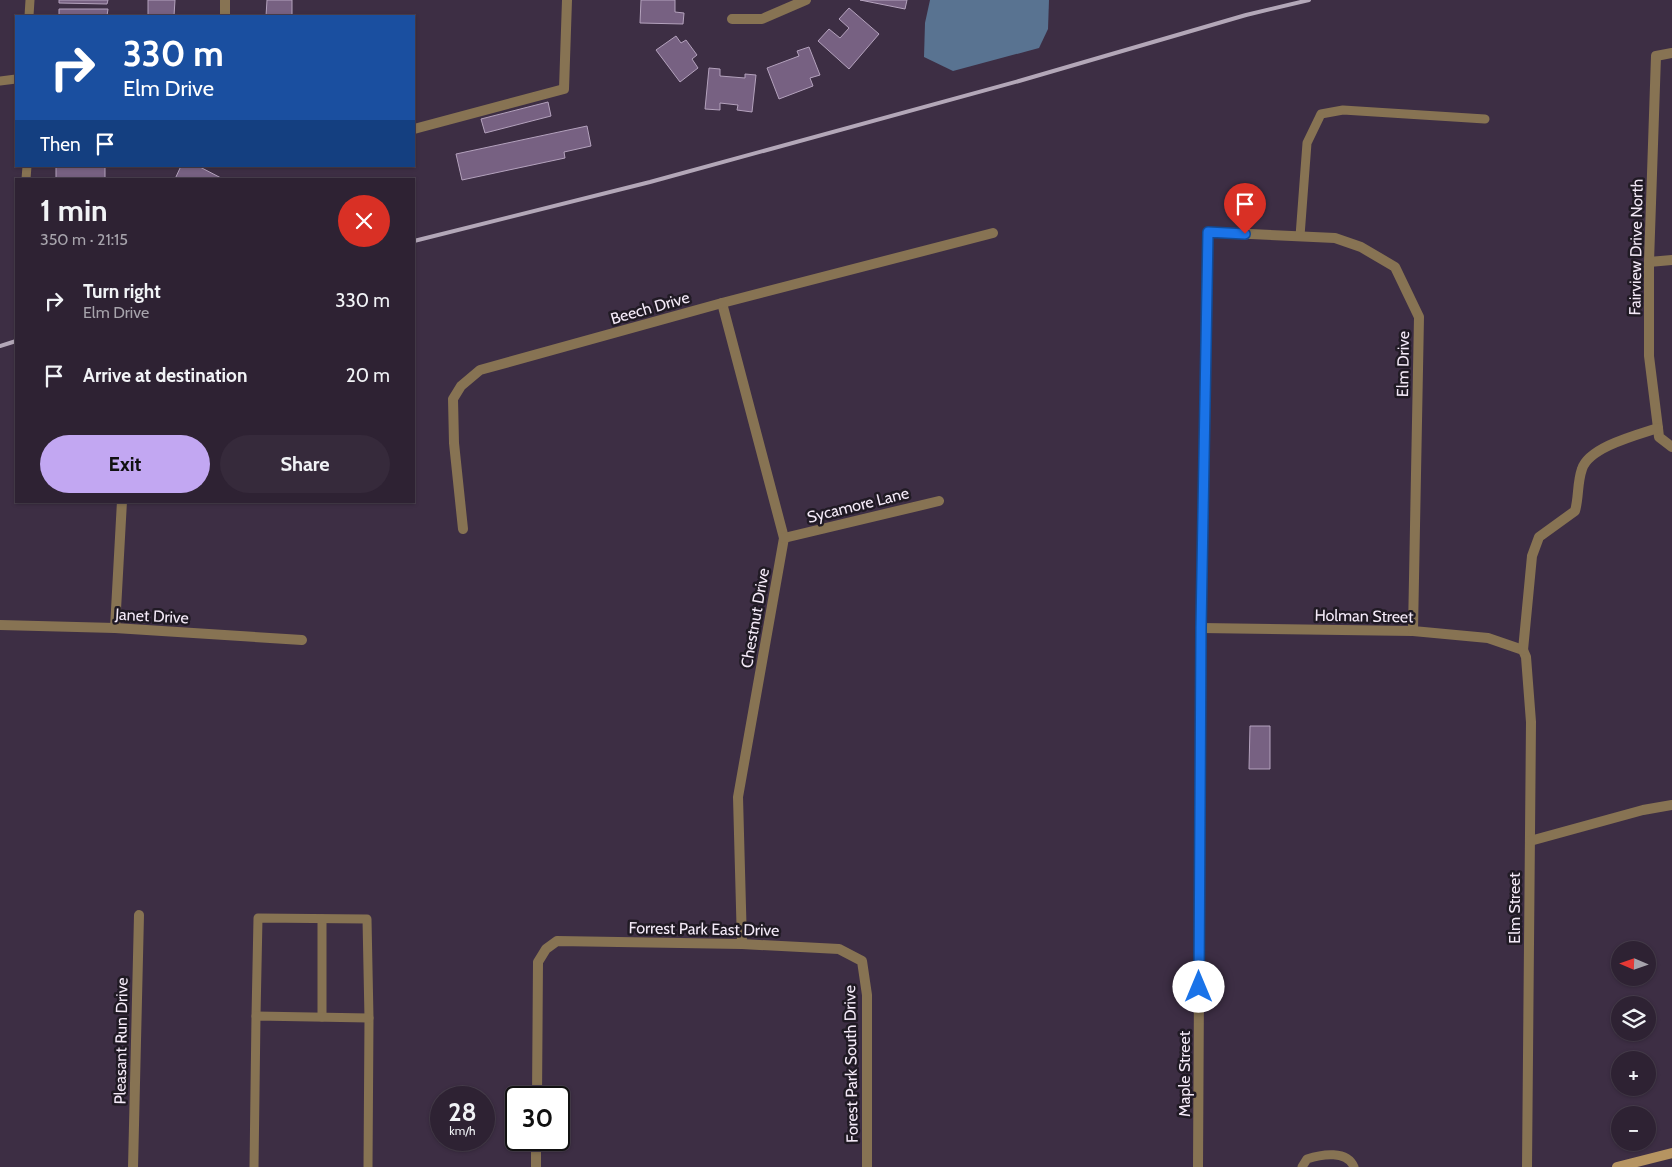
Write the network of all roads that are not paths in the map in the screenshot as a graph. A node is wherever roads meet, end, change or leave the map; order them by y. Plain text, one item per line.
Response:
1 (30, 0) edge
2 (225, 0) edge
3 (567, 0) edge
4 (806, 0) edge
5 (29, 15) edge
6 (225, 15) edge
7 (732, 19) dead end
8 (1672, 53) edge
9 (15, 79) edge
10 (0, 81) edge
11 (1485, 119) dead end
12 (415, 130) edge
13 (1208, 232) joint
14 (993, 233) dead end
15 (1300, 236) junction
16 (1672, 260) edge
17 (1649, 262) junction
18 (722, 303) junction
19 (1658, 432) junction
20 (1672, 447) edge
21 (939, 501) dead end
22 (122, 503) edge
23 (463, 529) dead end
24 (784, 538) junction
25 (0, 625) edge
26 (115, 628) junction
27 (1201, 628) junction
28 (1413, 631) junction
29 (302, 640) dead end
30 (1523, 650) junction
31 (1672, 806) edge
32 (1530, 841) junction
33 (140, 915) dead end
34 (322, 919) junction
35 (742, 944) junction
36 (862, 961) joint
37 (256, 1016) junction
38 (322, 1017) junction
39 (369, 1018) junction
40 (537, 1086) edge
41 (536, 1151) edge
42 (1672, 1153) edge
43 (133, 1167) edge
44 (254, 1167) edge
45 (368, 1167) edge
46 (536, 1167) edge
47 (867, 1167) edge
48 (1198, 1167) edge
49 (1302, 1167) edge
50 (1354, 1167) edge
51 (1527, 1167) edge
52 (1617, 1167) edge

1 - 5 lane
2 - 6 street
3 - 12 street
4 - 7 street
8 - 17 street, Fairview Drive North
9 - 10 lane
11 - 15 lane
13 - 15 street, Elm Drive
13 - 27 street, Maple Street
14 - 18 street, Beech Drive
15 - 28 street, Elm Drive
16 - 17 street
17 - 19 street, Fairview Drive North
18 - 23 street, Beech Drive
18 - 24 street, Chestnut Drive
19 - 20 street
19 - 30 street, Elm Street
21 - 24 street, Sycamore Lane
22 - 26 street
24 - 35 street, Chestnut Drive
25 - 26 street, Janet Drive
26 - 29 street, Janet Drive
27 - 28 street, Holman Street
27 - 48 street, Maple Street
28 - 30 street, Holman Street
30 - 32 street, Elm Street
31 - 32 street
32 - 51 street, Elm Street
33 - 43 street, Pleasant Run Drive
34 - 37 lane
34 - 38 lane
34 - 39 lane
35 - 36 street, Forrest Park East Drive
35 - 40 street, Forrest Park East Drive
36 - 47 street, Forest Park South Drive
37 - 38 lane
37 - 44 lane
38 - 39 lane
39 - 45 lane
41 - 46 street
42 - 52 main road
49 - 50 lane

